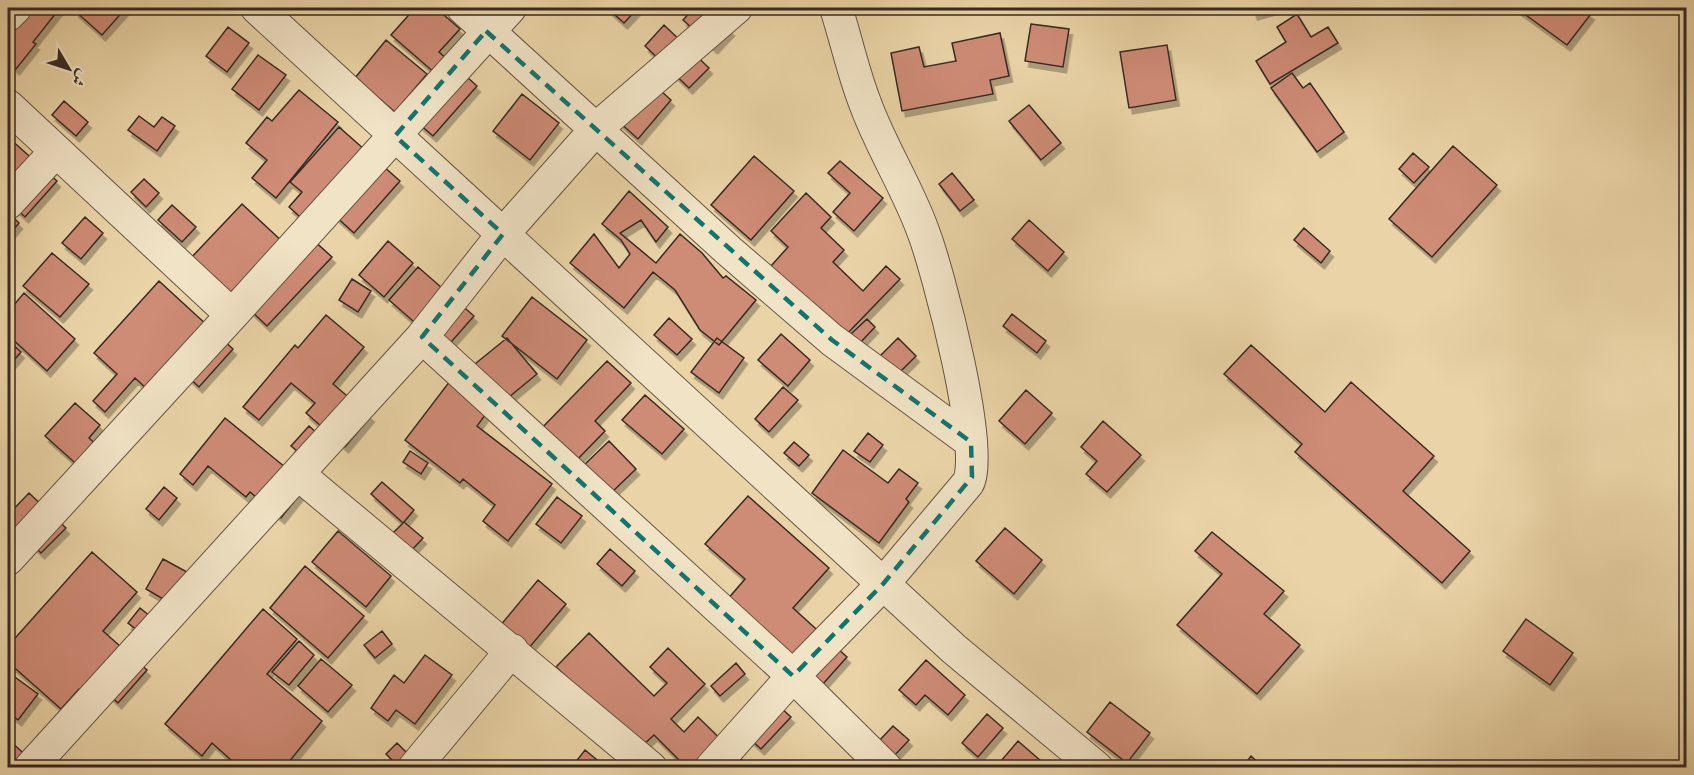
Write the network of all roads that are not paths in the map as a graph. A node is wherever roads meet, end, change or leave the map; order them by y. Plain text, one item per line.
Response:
1 (15, 8) edge
2 (257, 8) edge
3 (463, 8) edge
4 (510, 8) edge
5 (736, 8) edge
6 (836, 8) edge
7 (8, 15) edge
8 (486, 31) junction
9 (8, 106) edge
10 (597, 128) junction
11 (395, 136) junction
12 (56, 151) junction
13 (8, 203) edge
14 (503, 234) junction
15 (232, 315) junction
16 (422, 337) junction
17 (971, 442) junction
18 (298, 474) junction
19 (8, 559) edge
20 (883, 584) junction
21 (512, 650) junction
22 (793, 676) junction
23 (30, 768) edge
24 (414, 768) edge
25 (651, 768) edge
26 (711, 768) edge
27 (886, 768) edge
28 (1097, 768) edge

1 - 7 street
2 - 11 street
3 - 8 street
4 - 8 street
5 - 10 street
6 - 17 street
8 - 10 street
8 - 11 street
9 - 12 street
10 - 14 street
10 - 17 street
11 - 14 street
11 - 15 street
12 - 13 street
12 - 15 street
14 - 16 street
14 - 20 street
15 - 19 street
16 - 18 street
16 - 22 street
17 - 20 street
18 - 21 street
18 - 23 street
20 - 22 street
20 - 28 street
21 - 24 street
21 - 25 street
22 - 26 street
22 - 27 street

